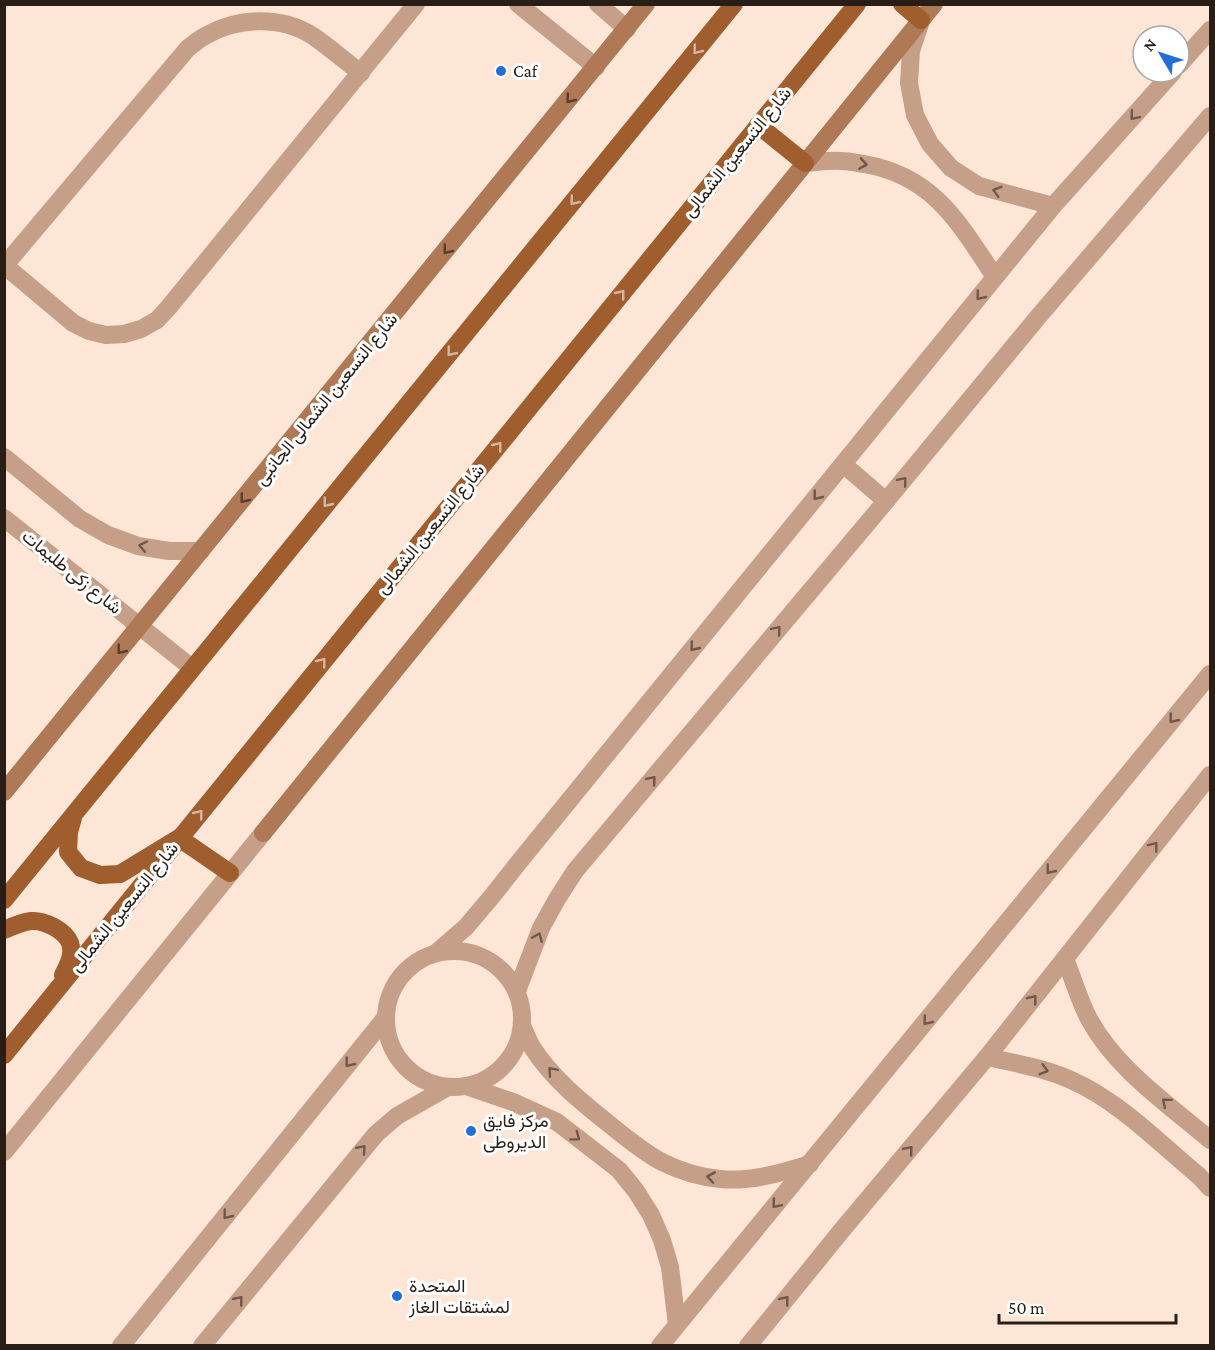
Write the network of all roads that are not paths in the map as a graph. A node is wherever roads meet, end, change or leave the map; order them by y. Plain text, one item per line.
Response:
1 (416, 4) edge
2 (518, 4) edge
3 (598, 4) edge
4 (646, 4) edge
5 (734, 4) edge
6 (857, 4) edge
7 (902, 4) edge
8 (934, 4) edge
9 (921, 20) junction
10 (627, 29) junction
11 (1210, 30) edge
12 (1191, 51) edge
13 (596, 67) junction
14 (361, 73) junction
15 (1162, 84) edge
16 (1210, 116) edge
17 (758, 126) junction
18 (805, 163) junction
19 (1053, 206) junction
20 (5, 265) edge
21 (996, 277) junction
22 (4, 457) edge
23 (843, 464) junction
24 (886, 501) junction
25 (4, 518) edge
26 (201, 551) junction
27 (140, 627) junction
28 (192, 668) junction
29 (1210, 674) edge
30 (1210, 775) edge
31 (4, 792) edge
32 (76, 811) junction
33 (179, 838) junction
34 (230, 873) junction
35 (4, 900) edge
36 (4, 930) edge
37 (436, 953) junction
38 (1065, 958) junction
39 (517, 991) junction
40 (55, 993) junction
41 (386, 1017) junction
42 (522, 1026) junction
43 (4, 1055) edge
44 (987, 1057) junction
45 (457, 1087) junction
46 (1210, 1140) edge
47 (4, 1152) edge
48 (810, 1164) junction
49 (1210, 1188) edge
50 (677, 1325) junction
51 (121, 1346) edge
52 (202, 1346) edge
53 (660, 1346) edge
54 (748, 1346) edge

1 - 14 street
2 - 13 street
3 - 10 street
4 - 10 street, شارع التسعين الشمالى الجانبى
5 -> 28 main road
6 - 17 main road, شارع التسعين الشمالى
7 - 9 main road
8 - 9 street
9 - 18 street
19 -> 9 street
10 - 13 street, شارع التسعين الشمالى الجانبى
11 - 12 street
13 -> 26 street, شارع التسعين الشمالى الجانبى
14 - 20 street
14 - 20 street
15 -> 19 street
24 -> 16 street
17 - 18 main road
33 -> 17 main road, شارع التسعين الشمالى
18 -> 21 street
18 - 34 street
19 - 21 street
21 -> 23 street
26 -> 22 street
23 - 24 street
23 -> 37 street
39 -> 24 street
25 - 27 street, شارع زكى طليمات
26 - 27 street, شارع التسعين الشمالى الجانبى
27 - 28 street, شارع زكى طليمات
27 -> 31 street, شارع التسعين الشمالى الجانبى
28 - 32 main road
29 -> 48 street
38 -> 30 street
32 - 33 main road
32 - 35 main road
33 - 34 main road
33 - 40 main road, شارع التسعين الشمالى
34 - 47 street
36 - 40 main road
37 - 39 street
37 - 41 street
44 -> 38 street
46 -> 38 street
39 - 42 street
40 - 43 main road, شارع التسعين الشمالى
41 - 45 street
41 -> 51 street
42 - 45 street
48 -> 42 street
44 -> 49 street
54 -> 44 street
45 -> 50 street
52 -> 45 street
48 -> 50 street
50 - 53 street

